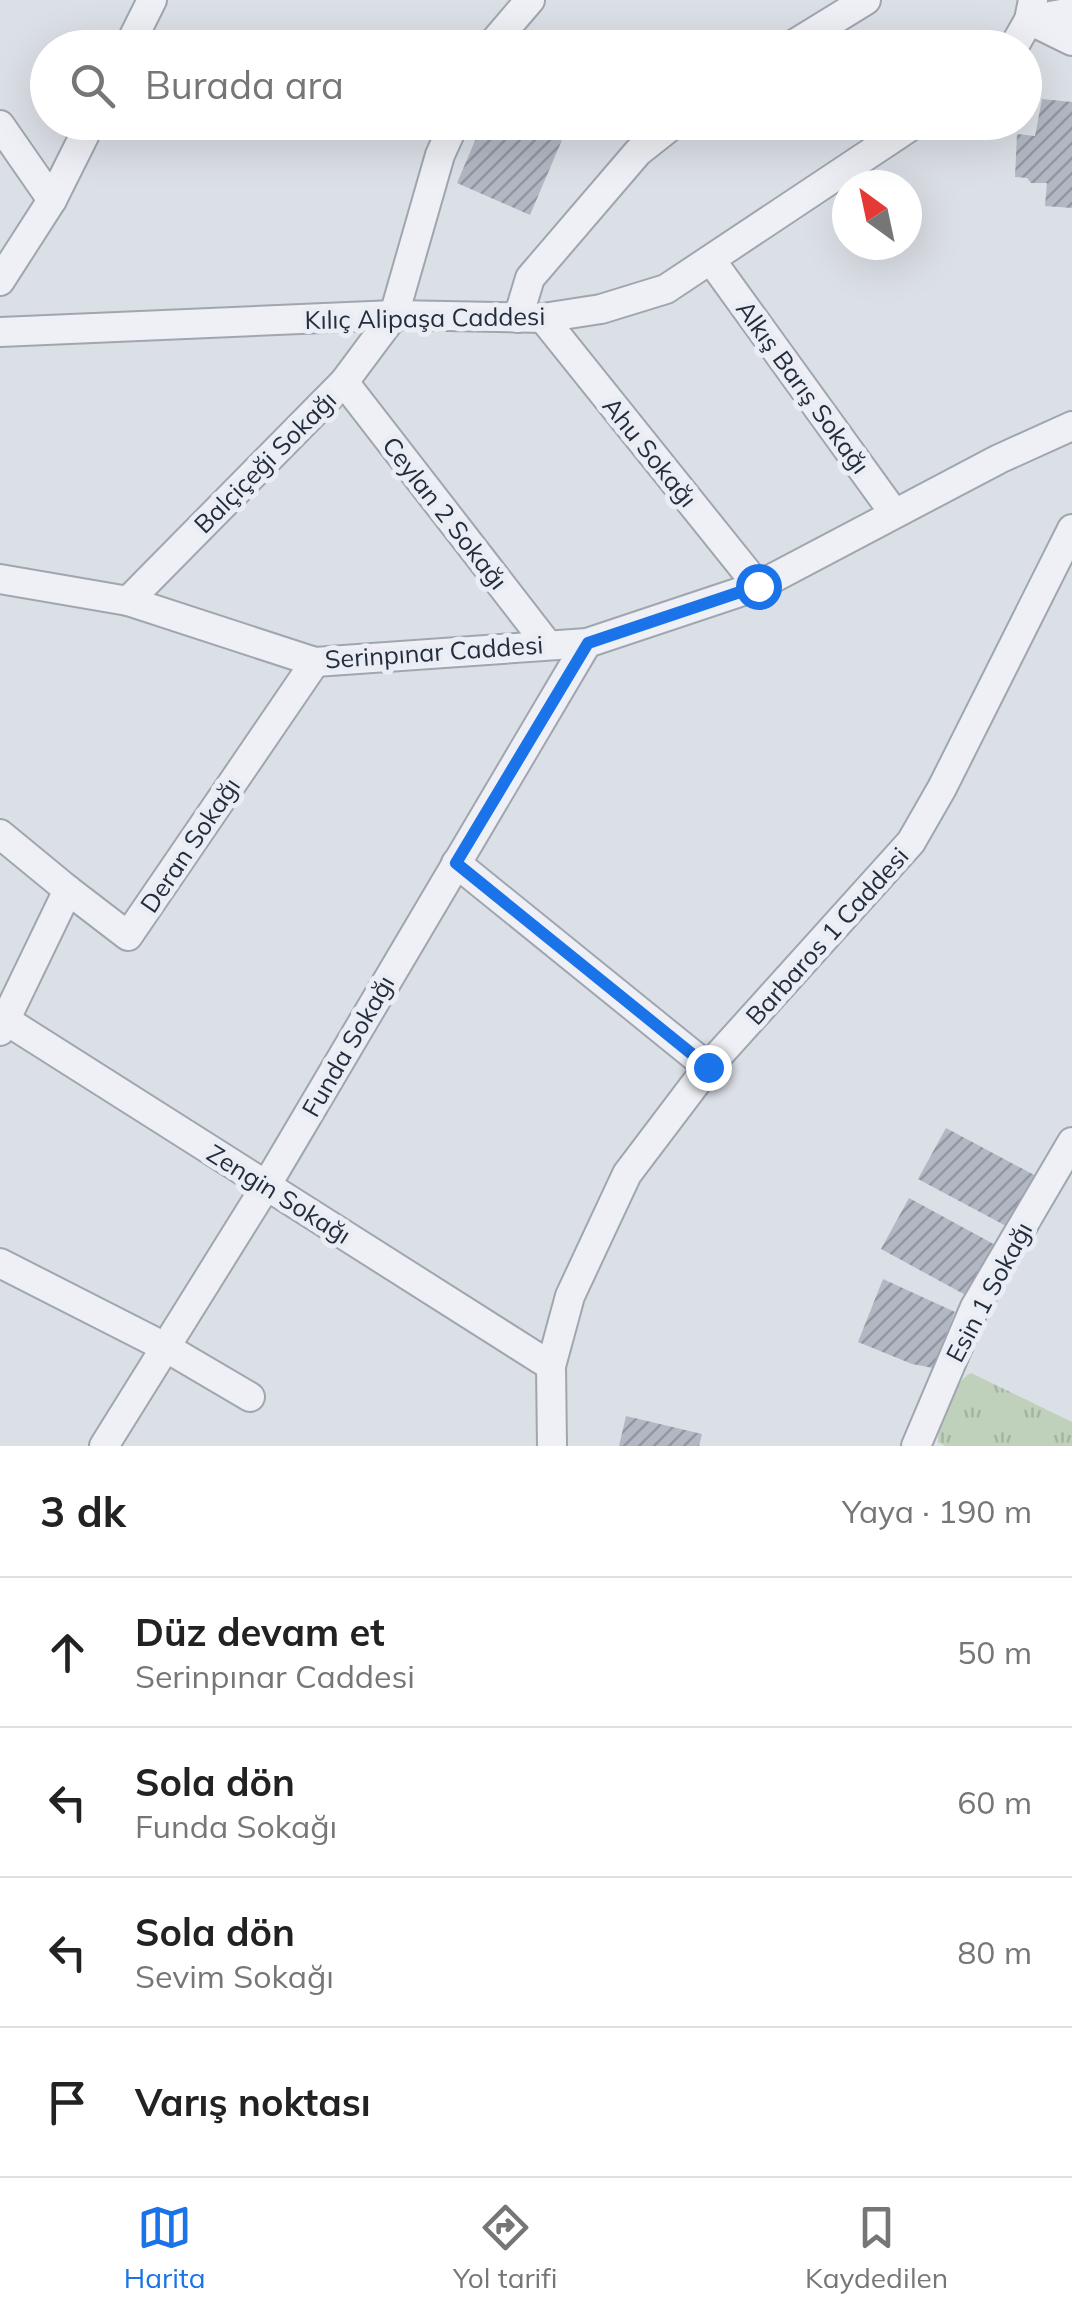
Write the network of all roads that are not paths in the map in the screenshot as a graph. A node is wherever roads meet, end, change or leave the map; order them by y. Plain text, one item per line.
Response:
1 (152, 0) edge
2 (530, 0) edge
3 (866, 0) edge
4 (1031, 10) edge
5 (1072, 12) edge
6 (137, 30) edge
7 (504, 30) edge
8 (817, 30) edge
9 (1072, 41) edge
10 (0, 125) edge
11 (82, 140) edge
12 (447, 140) edge
13 (653, 140) edge
14 (890, 140) edge
15 (52, 200) junction
16 (711, 260) junction
17 (0, 281) edge
18 (394, 316) junction
19 (530, 318) junction
20 (0, 332) edge
21 (344, 382) junction
22 (1072, 426) edge
23 (894, 512) junction
24 (1072, 529) edge
25 (0, 578) edge
26 (758, 586) junction
27 (128, 601) junction
28 (588, 643) junction
29 (547, 644) junction
30 (316, 662) junction
31 (0, 834) edge
32 (456, 863) junction
33 (68, 890) junction
34 (3, 1026) edge
35 (708, 1067) junction
36 (1072, 1142) edge
37 (266, 1186) junction
38 (0, 1263) edge
39 (165, 1347) junction
40 (551, 1366) junction
41 (250, 1398) dead end
42 (104, 1446) edge
43 (552, 1446) edge
44 (916, 1446) edge

1 - 6 street
2 - 7 street
3 - 8 street
4 - 5 street
4 - 9 street
10 - 15 street
11 - 15 street
12 - 18 street
13 - 19 street
14 - 16 street, Kılıç Alipaşa Caddesi
15 - 17 street
16 - 19 street, Kılıç Alipaşa Caddesi
16 - 23 street, Alkış Barış Sokağı
18 - 19 street, Kılıç Alipaşa Caddesi
18 - 20 street, Kılıç Alipaşa Caddesi
18 - 21 street, Balçiçeği Sokağı
19 - 26 street, Ahu Sokağı
21 - 27 street, Balçiçeği Sokağı
21 - 29 street, Ceylan 2 Sokağı
22 - 23 street, Serinpınar Caddesi
23 - 26 street, Serinpınar Caddesi
24 - 35 street, Barbaros 1 Caddesi
25 - 27 street, Serinpınar Caddesi
26 - 28 street, Serinpınar Caddesi
27 - 30 street, Serinpınar Caddesi
28 - 29 street, Serinpınar Caddesi
28 - 32 street, Funda Sokağı
29 - 30 street, Serinpınar Caddesi
30 - 33 street, Deran Sokağı
31 - 33 street
32 - 35 street
32 - 37 street, Funda Sokağı
33 - 34 street
34 - 37 street, Zengin Sokağı
35 - 40 street, Barbaros 1 Caddesi
36 - 44 street, Esin 1 Sokağı
37 - 39 street, Funda Sokağı
37 - 40 street, Zengin Sokağı
38 - 39 street
39 - 41 street
39 - 42 street, Funda Sokağı
40 - 43 street, Barbaros 1 Caddesi

